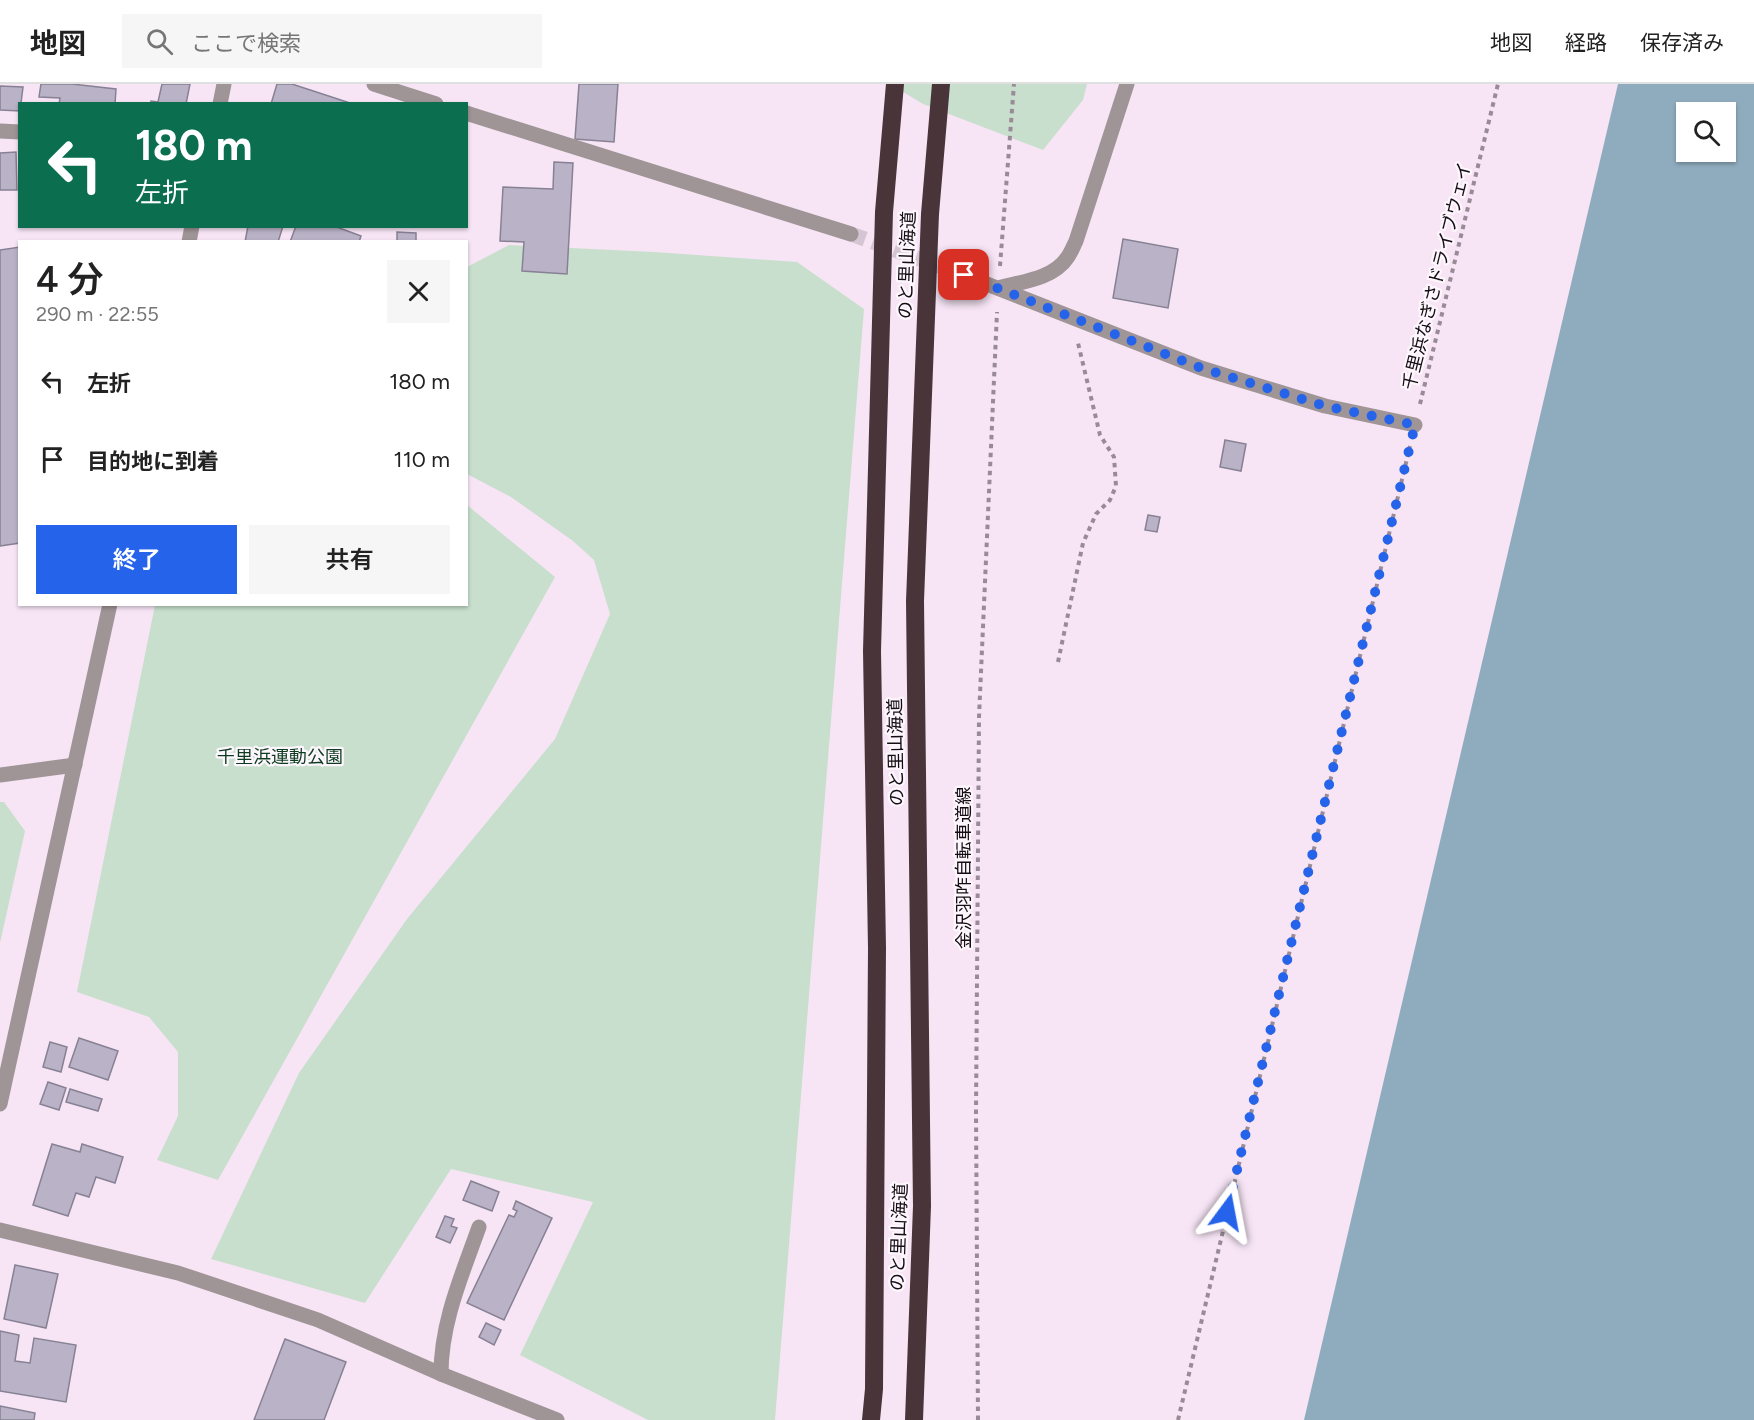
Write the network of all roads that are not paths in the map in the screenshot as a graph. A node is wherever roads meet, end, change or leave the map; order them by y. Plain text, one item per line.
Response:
1 (224, 84) edge
2 (374, 84) edge
3 (895, 84) edge
4 (941, 84) edge
5 (1127, 84) edge
6 (220, 102) edge
7 (430, 102) edge
8 (468, 114) edge
9 (0, 131) edge
10 (18, 132) edge
11 (851, 234) tunnel mouth
12 (964, 275) tunnel mouth
13 (998, 288) junction
14 (1415, 425) road end
15 (110, 606) edge
16 (75, 765) junction
17 (0, 775) edge
18 (0, 1099) edge
19 (479, 1227) dead end
20 (0, 1230) edge
21 (441, 1374) junction
22 (556, 1420) edge
23 (872, 1420) edge
24 (914, 1420) edge

1 - 6 street
2 - 7 street
3 - 23 highway, のと里山海道
4 - 24 highway, のと里山海道
5 - 13 street
8 - 11 street
9 - 10 street
12 - 13 street
13 - 14 street
15 - 16 street
16 - 17 street
16 - 18 street
19 - 21 street
20 - 21 street
21 - 22 street

